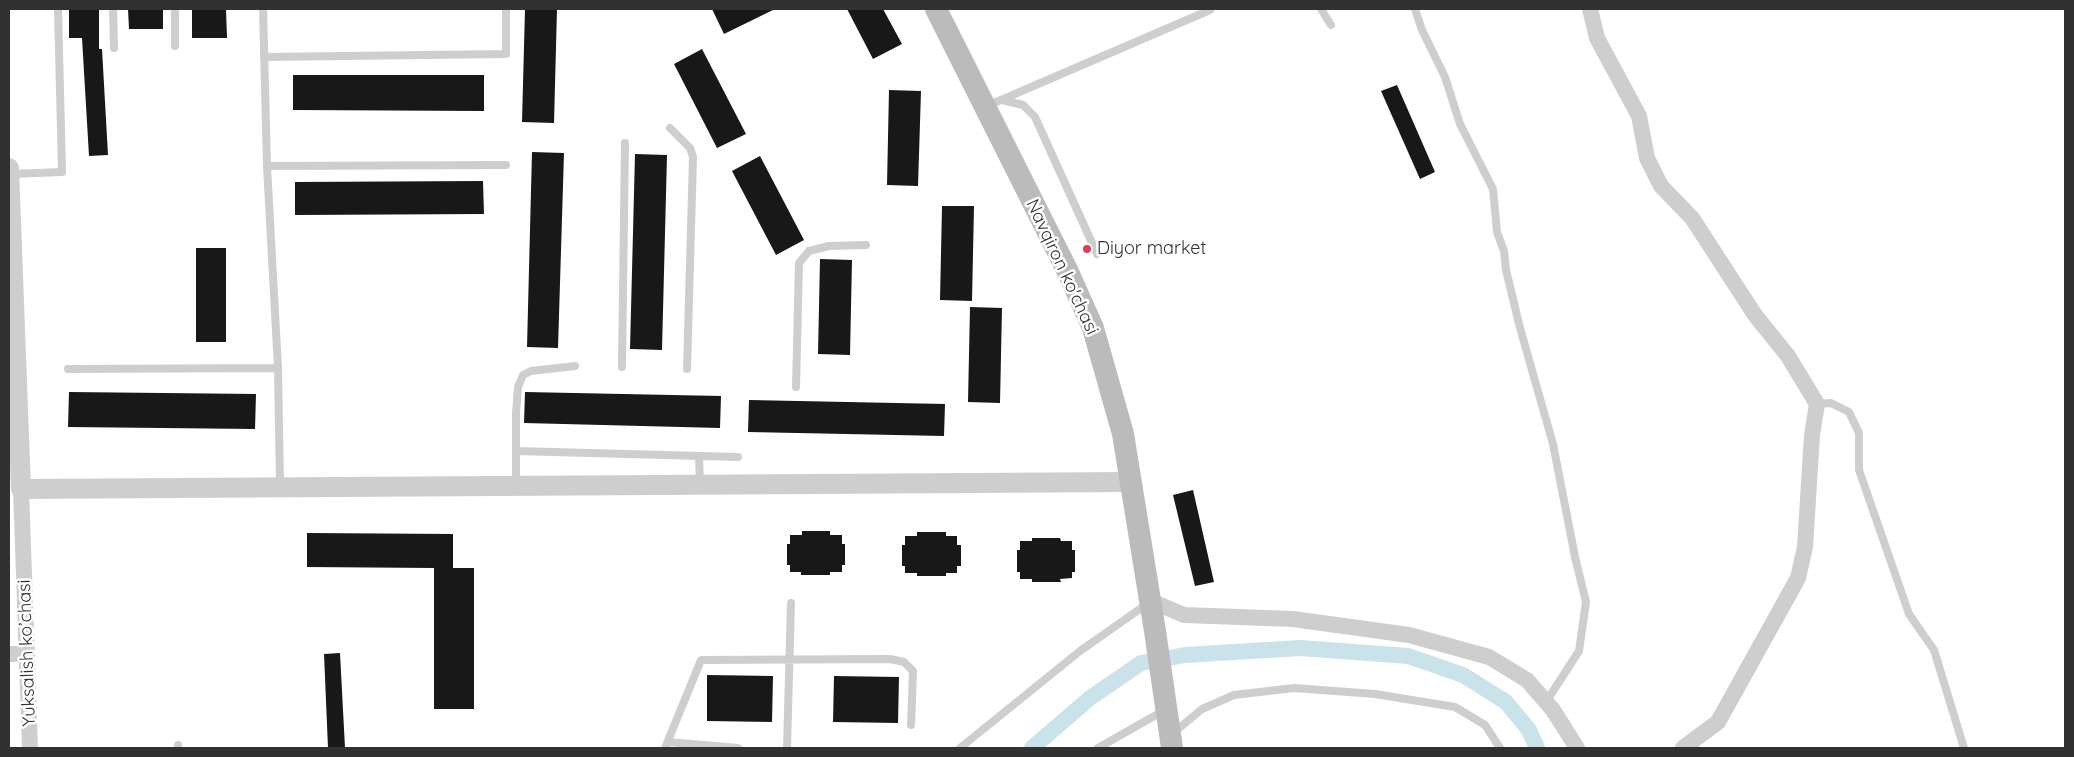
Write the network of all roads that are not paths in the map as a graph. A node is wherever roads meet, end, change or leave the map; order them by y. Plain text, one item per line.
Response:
1 (58, 9) edge
2 (114, 9) edge
3 (175, 9) edge
4 (263, 9) edge
5 (506, 9) edge
6 (936, 9) edge
7 (1321, 9) edge
8 (1414, 9) edge
9 (1590, 9) edge
10 (1210, 10) dead end
11 (1331, 25) dead end
12 (176, 46) dead end
13 (114, 48) dead end
14 (264, 57) junction
15 (993, 104) junction
16 (670, 128) dead end
17 (625, 143) dead end
18 (506, 165) dead end
19 (267, 166) junction
20 (9, 168) edge
21 (9, 174) edge
22 (10, 218) edge
23 (866, 245) dead end
24 (1097, 254) dead end
25 (575, 366) dead end
26 (622, 367) dead end
27 (278, 368) junction
28 (68, 369) dead end
29 (687, 369) dead end
30 (796, 387) dead end
31 (1818, 404) junction
32 (516, 451) junction
33 (699, 456) junction
34 (738, 457) dead end
35 (1131, 482) junction
36 (700, 485) junction
37 (516, 486) junction
38 (280, 487) junction
39 (21, 489) junction
40 (1151, 601) junction
41 (791, 603) dead end
42 (9, 654) edge
43 (27, 654) junction
44 (790, 661) junction
45 (1546, 702) junction
46 (1167, 708) junction
47 (911, 725) dead end
48 (1172, 742) edge
49 (666, 745) edge
50 (30, 748) edge
51 (727, 748) edge
52 (738, 748) edge
53 (787, 748) edge
54 (960, 748) edge
55 (1098, 748) edge
56 (1500, 748) edge
57 (1577, 748) edge
58 (1683, 748) edge
59 (1964, 748) edge

1 - 21 lane
2 - 13 lane
3 - 12 lane
4 - 14 lane
5 - 14 lane
6 - 15 main road, Navqiron ko'chasi
7 - 11 lane
8 - 45 lane
9 - 31 street
10 - 15 lane
14 - 19 lane
15 - 24 lane
15 - 35 main road, Navqiron ko'chasi
16 - 29 lane
17 - 26 lane
18 - 19 lane
19 - 27 lane
20 - 21 street, Yuksalish ko’chasi
21 - 22 street, Yuksalish ko’chasi
22 - 39 street, Yuksalish ko’chasi
23 - 30 lane
25 - 32 lane
27 - 28 lane
27 - 38 lane
31 - 58 street
31 - 59 lane
32 - 33 lane
32 - 37 lane
33 - 34 lane
33 - 36 lane
35 - 36 street
35 - 40 main road, Navqiron ko'chasi
36 - 37 street
37 - 38 street
38 - 39 street
39 - 43 street, Yuksalish ko’chasi
40 - 45 street
40 - 46 main road, Navqiron ko'chasi
40 - 54 lane
41 - 44 lane
42 - 43 street
43 - 50 street, Yuksalish ko’chasi
44 - 47 lane
44 - 49 lane
44 - 53 lane
45 - 57 street
46 - 48 main road, Navqiron ko'chasi
46 - 55 lane
48 - 56 lane
49 - 51 lane
51 - 52 lane

